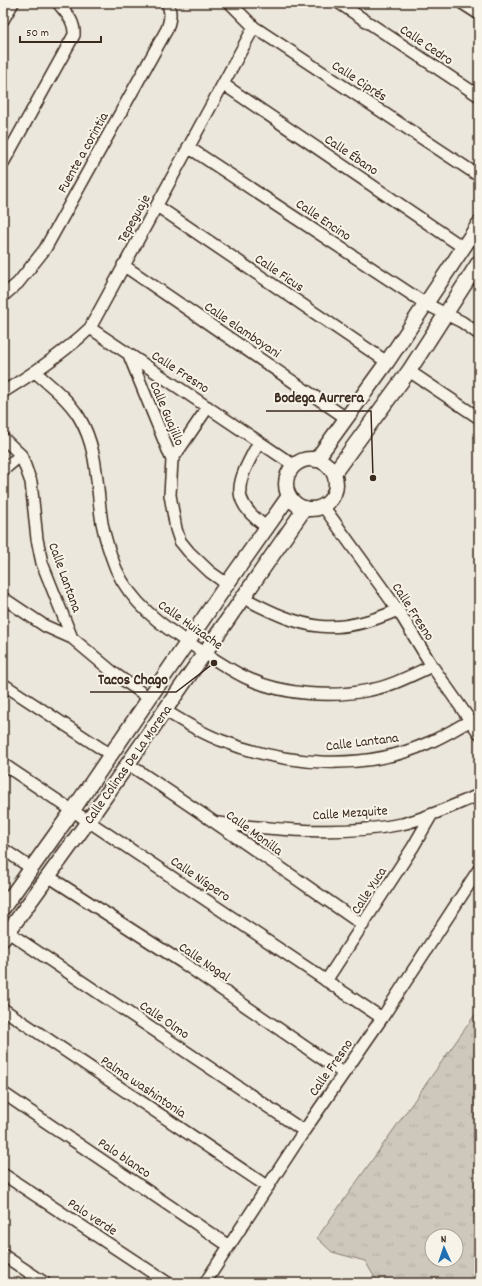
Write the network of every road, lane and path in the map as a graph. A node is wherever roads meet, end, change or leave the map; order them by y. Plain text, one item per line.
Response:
1 (13, 3) edge
2 (58, 3) edge
3 (230, 3) edge
4 (339, 3) edge
5 (462, 3) edge
6 (168, 8) edge
7 (479, 14) edge
8 (3, 20) edge
9 (254, 27) junction
10 (223, 84) junction
11 (479, 96) edge
12 (188, 147) junction
13 (3, 163) edge
14 (479, 176) edge
15 (157, 206) junction
16 (479, 224) edge
17 (464, 248) junction
18 (479, 262) edge
19 (123, 265) junction
20 (3, 296) edge
21 (426, 304) junction
22 (445, 314) junction
23 (90, 328) junction
24 (479, 334) edge
25 (129, 355) junction
26 (388, 362) junction
27 (409, 371) junction
28 (35, 372) junction
29 (3, 392) edge
30 (208, 407) junction
31 (346, 418) junction
32 (479, 418) edge
33 (3, 438) edge
34 (259, 442) junction
35 (21, 455) junction
36 (172, 460) junction
37 (316, 460) junction
38 (295, 466) junction
39 (3, 470) edge
40 (334, 474) junction
41 (289, 496) junction
42 (323, 506) junction
43 (305, 508) junction
44 (268, 528) junction
45 (227, 584) junction
46 (3, 598) edge
47 (244, 598) junction
48 (398, 610) junction
49 (72, 638) junction
50 (188, 642) junction
51 (204, 652) junction
52 (432, 666) junction
53 (3, 684) edge
54 (149, 698) junction
55 (164, 710) junction
56 (471, 720) junction
57 (479, 733) edge
58 (111, 755) junction
59 (3, 764) edge
60 (128, 764) junction
61 (479, 794) edge
62 (73, 810) junction
63 (432, 814) junction
64 (88, 820) junction
65 (218, 823) junction
66 (3, 849) edge
67 (32, 868) junction
68 (479, 869) edge
69 (48, 876) junction
70 (3, 908) edge
71 (363, 925) junction
72 (5, 936) edge
73 (326, 981) junction
74 (3, 1009) edge
75 (382, 1018) junction
76 (343, 1074) junction
77 (3, 1093) edge
78 (304, 1131) junction
79 (3, 1174) edge
80 (268, 1187) junction
81 (229, 1246) junction
82 (3, 1256) edge
83 (45, 1283) edge
84 (168, 1283) edge
85 (205, 1283) edge

1 - 8 street
2 - 13 street
3 - 9 street, Calle Ciprés
4 - 11 street, Calle Cedro
5 - 7 street
6 - 20 street, Fuente a corintia
9 - 10 street, Tepeguaje
9 - 14 street, Calle Ciprés
10 - 12 street, Tepeguaje
10 - 17 street, Calle Ébano
12 - 15 street, Tepeguaje
12 - 21 street, Calle Encino
15 - 19 street, Tepeguaje
15 - 26 street, Calle Ficus
16 - 17 street
17 - 21 street
18 - 22 street
19 - 23 street, Tepeguaje
19 - 31 street, Calle elamboyani
21 - 22 street, Calle Encino
21 - 26 street
22 - 24 street, Calle Encino
22 - 27 street
23 - 25 street, Calle Fresno
23 - 28 street, Tepeguaje
25 - 30 street, Calle Fresno
25 - 36 street, Calle Guajillo
26 - 31 street
27 - 32 street
27 - 40 street
28 - 29 street, Tepeguaje
28 - 50 street, Calle Huizache
30 - 34 street, Calle Fresno
30 - 36 street, Calle Guajillo
31 - 37 street
33 - 35 street, Calle Lantana
34 - 38 street, Calle Fresno
34 - 44 street
35 - 39 street
35 - 49 street, Calle Lantana
36 - 45 street, Calle Guajillo
37 - 38 street
37 - 40 street
38 - 41 street
40 - 42 street
41 - 43 street
41 - 44 street, Calle Colinas De La Morena
42 - 43 street
42 - 48 street, Calle Fresno
43 - 47 street, Calle Colinas De La Morena
44 - 45 street, Calle Colinas De La Morena
45 - 50 street, Calle Colinas De La Morena
46 - 49 street
47 - 48 street
47 - 51 street, Calle Colinas De La Morena
48 - 52 street, Calle Fresno
49 - 54 street, Calle Lantana
50 - 51 street, Calle Huizache
50 - 54 street, Calle Colinas De La Morena
51 - 52 street, Calle Huizache
51 - 55 street, Calle Colinas De La Morena
52 - 56 street, Calle Fresno
53 - 58 street
54 - 58 street, Calle Colinas De La Morena
55 - 56 street, Calle Lantana
55 - 60 street, Calle Colinas De La Morena
56 - 57 street, Calle Fresno
58 - 62 street, Calle Colinas De La Morena
59 - 62 street, Calle Níspero
60 - 64 street, Calle Colinas De La Morena
60 - 65 street, Calle Monilla
61 - 63 street, Calle Mezquite
62 - 64 street, Calle Níspero
62 - 67 street, Calle Colinas De La Morena
63 - 65 street, Calle Mezquite
63 - 71 street, Calle Yuca
64 - 69 street, Calle Colinas De La Morena
64 - 73 street, Calle Níspero
65 - 71 street, Calle Monilla
66 - 67 street
67 - 70 street, Calle Colinas De La Morena
68 - 75 street, Calle Fresno
69 - 72 street, Calle Colinas De La Morena
69 - 76 street, Calle Nogal
71 - 73 street, Calle Yuca
72 - 78 street, Calle Olmo
73 - 75 street, Calle Níspero
74 - 80 street, Palma washintonia
75 - 76 street, Calle Fresno
76 - 78 street, Calle Fresno
77 - 81 street, Palo blanco
78 - 80 street, Calle Fresno
79 - 84 street, Palo verde
80 - 81 street, Calle Fresno
81 - 85 street, Calle Fresno
82 - 83 street

